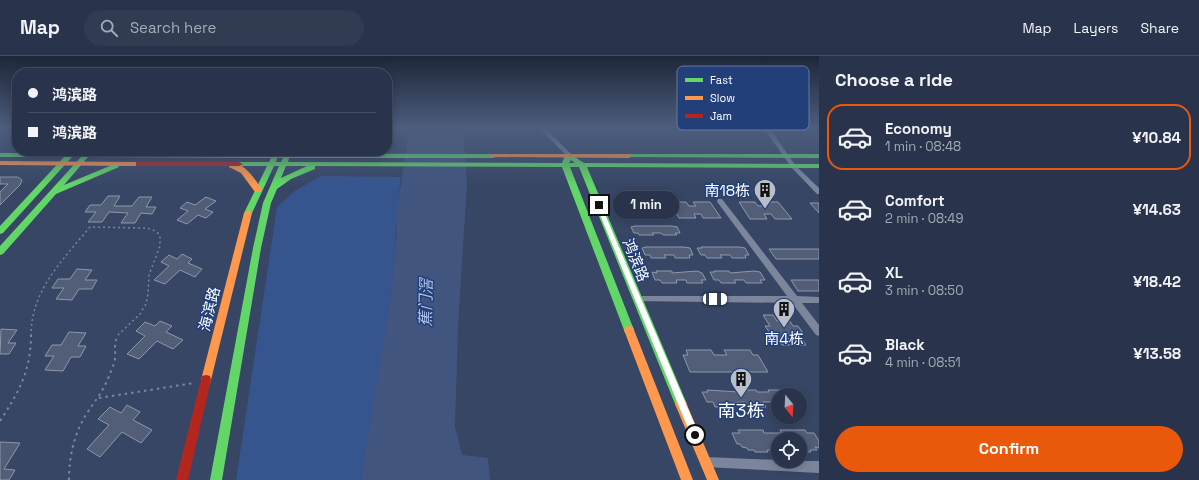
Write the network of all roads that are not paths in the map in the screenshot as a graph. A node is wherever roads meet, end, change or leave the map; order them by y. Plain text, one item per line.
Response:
1 (561, 147) edge
2 (780, 147) edge
3 (0, 154) edge
4 (12, 154) edge
5 (569, 155) junction
6 (70, 156) edge
7 (86, 156) edge
8 (280, 156) edge
9 (283, 156) edge
10 (324, 156) edge
11 (786, 156) junction
12 (819, 156) edge
13 (354, 160) junction
14 (0, 163) edge
15 (34, 163) junction
16 (63, 164) junction
17 (79, 164) junction
18 (127, 164) junction
19 (231, 164) junction
20 (272, 164) junction
21 (283, 164) junction
22 (320, 164) junction
23 (565, 165) junction
24 (582, 165) junction
25 (793, 166) junction
26 (819, 166) edge
27 (46, 182) junction
28 (273, 187) junction
29 (258, 190) junction
30 (54, 192) junction
31 (819, 192) edge
32 (720, 200) dead end
33 (0, 231) edge
34 (0, 252) edge
35 (637, 299) junction
36 (793, 300) junction
37 (819, 300) edge
38 (819, 332) edge
39 (706, 462) junction
40 (819, 467) edge
41 (182, 480) edge
42 (216, 480) edge
43 (687, 480) edge
44 (713, 480) edge

1 - 5 street
2 - 11 street
3 - 4 main road
5 - 11 main road
5 - 13 main road
5 - 23 main road
5 - 24 main road
6 - 16 main road
7 - 17 main road
8 - 20 main road, 海滨路
9 - 21 main road
10 - 13 main road
11 - 12 main road
11 - 25 street
13 - 22 main road
13 - 23 main road
14 - 15 main road
15 - 16 main road
15 - 27 main road
16 - 17 main road
16 - 27 main road
17 - 18 main road
17 - 30 main road
18 - 19 main road
18 - 30 main road
19 - 20 main road
19 - 29 main road
20 - 21 main road
20 - 29 main road, 海滨路
21 - 22 main road
21 - 28 main road
22 - 28 main road
23 - 24 main road
23 - 43 main road
24 - 25 main road
24 - 35 main road, 鸿滨路
25 - 26 main road
25 - 31 street
27 - 33 main road
28 - 42 main road
29 - 41 main road, 海滨路
30 - 34 main road
32 - 36 street
35 - 36 street
35 - 39 main road, 鸿滨路
36 - 37 street
36 - 38 street
39 - 40 street
39 - 44 main road, 鸿滨路

